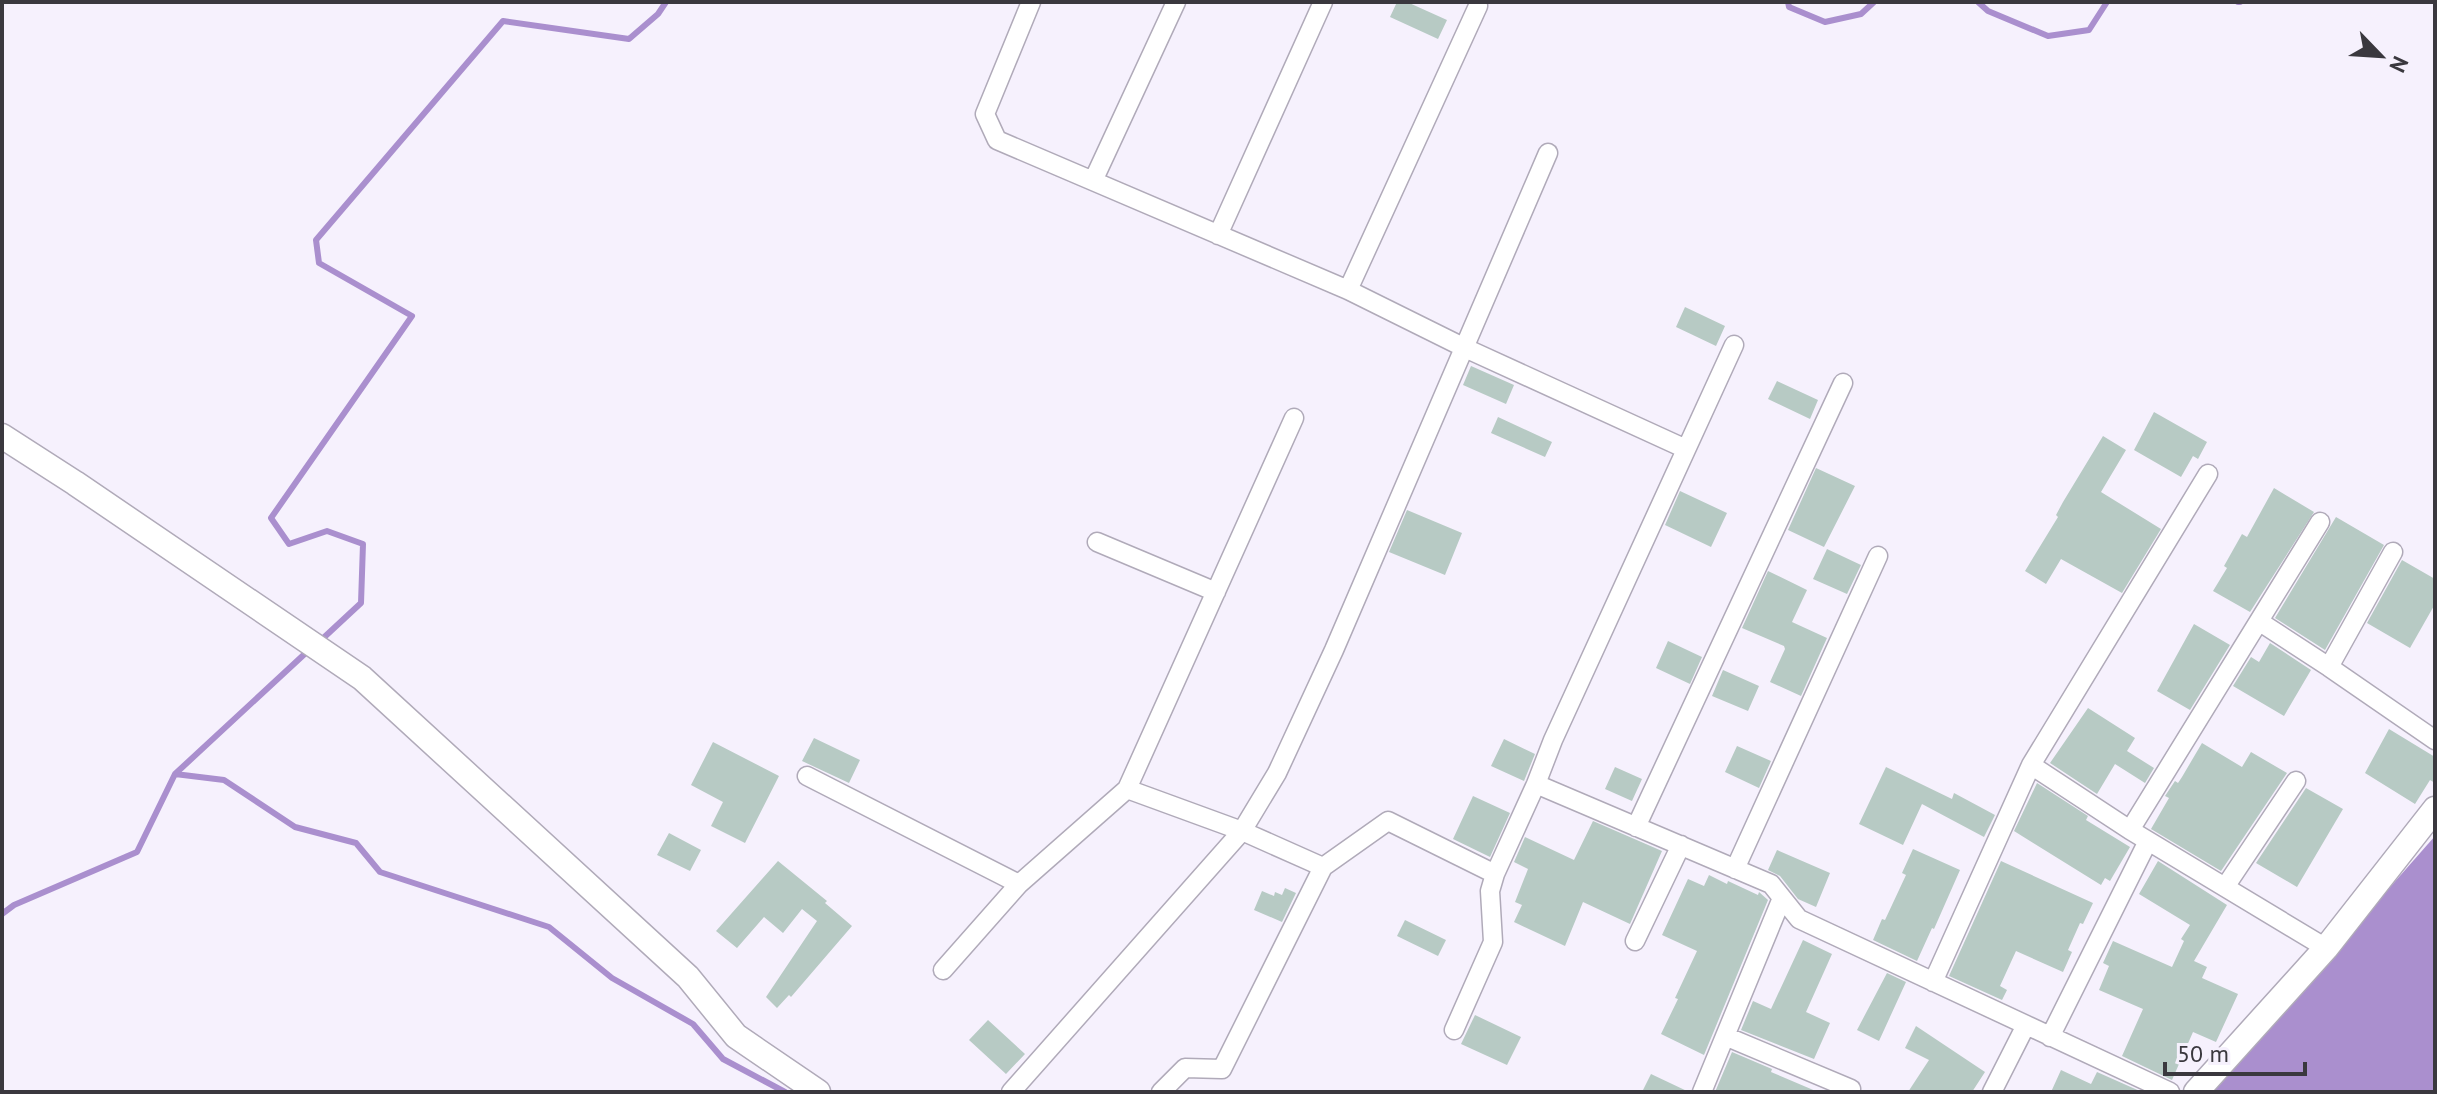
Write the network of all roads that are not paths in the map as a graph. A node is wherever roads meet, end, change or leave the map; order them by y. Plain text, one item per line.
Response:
1 (1031, 2) edge
2 (1176, 2) edge
3 (1323, 2) edge
4 (1478, 6) dead end
5 (1548, 153) dead end
6 (1093, 181) junction
7 (1218, 235) junction
8 (1348, 290) junction
9 (1734, 345) dead end
10 (1465, 348) junction
11 (1843, 383) dead end
12 (1294, 418) dead end
13 (2, 436) edge
14 (1686, 449) junction
15 (2208, 474) dead end
16 (2320, 522) dead end
17 (1097, 542) dead end
18 (2393, 552) dead end
19 (1878, 556) dead end
20 (1216, 592) junction
21 (2260, 622) junction
22 (2329, 667) junction
23 (2435, 740) edge
24 (2031, 765) junction
25 (807, 776) dead end
26 (2296, 781) dead end
27 (1536, 784) junction
28 (1127, 789) junction
29 (2435, 809) edge
30 (1636, 827) junction
31 (2130, 830) junction
32 (1242, 831) junction
33 (2148, 841) junction
34 (1681, 845) junction
35 (1323, 867) junction
36 (1735, 869) junction
37 (1495, 874) junction
38 (1019, 884) junction
39 (2225, 887) junction
40 (1782, 898) junction
41 (1635, 941) dead end
42 (2326, 948) junction
43 (943, 970) dead end
44 (1933, 982) junction
45 (2026, 1025) junction
46 (1454, 1030) dead end
47 (1725, 1036) junction
48 (2050, 1037) junction
49 (1816, 1084) edge
50 (1851, 1089) dead end
51 (818, 1092) edge
52 (1011, 1092) edge
53 (1161, 1092) edge
54 (1702, 1092) edge
55 (1992, 1092) edge
56 (2170, 1092) edge
57 (2196, 1092) edge

1 - 6 street
2 - 6 street
3 - 7 street
4 - 8 street
5 - 10 street
6 - 7 street
7 - 8 street
8 - 10 street
9 - 14 street
10 - 14 street
10 - 32 street
11 - 30 street
12 - 20 street
13 - 51 main road
14 - 27 street
15 - 24 street
16 - 21 street
17 - 20 street
18 - 22 street
19 - 36 street
20 - 28 street
21 - 22 street
21 - 31 street
22 - 23 street
24 - 31 street
24 - 44 street
25 - 38 street
26 - 39 street
27 - 30 street
27 - 37 street
28 - 32 street
28 - 38 street
29 - 42 main road
30 - 34 street
31 - 33 street
32 - 35 street
32 - 52 street
33 - 39 street
33 - 48 street
34 - 36 street
34 - 41 street
35 - 37 street
35 - 53 street
36 - 40 street
37 - 46 street
38 - 43 street
39 - 42 street
40 - 44 street
40 - 47 street
42 - 57 main road
44 - 45 street
45 - 48 street
45 - 55 street
47 - 49 street
47 - 54 street
48 - 56 street
49 - 50 street

